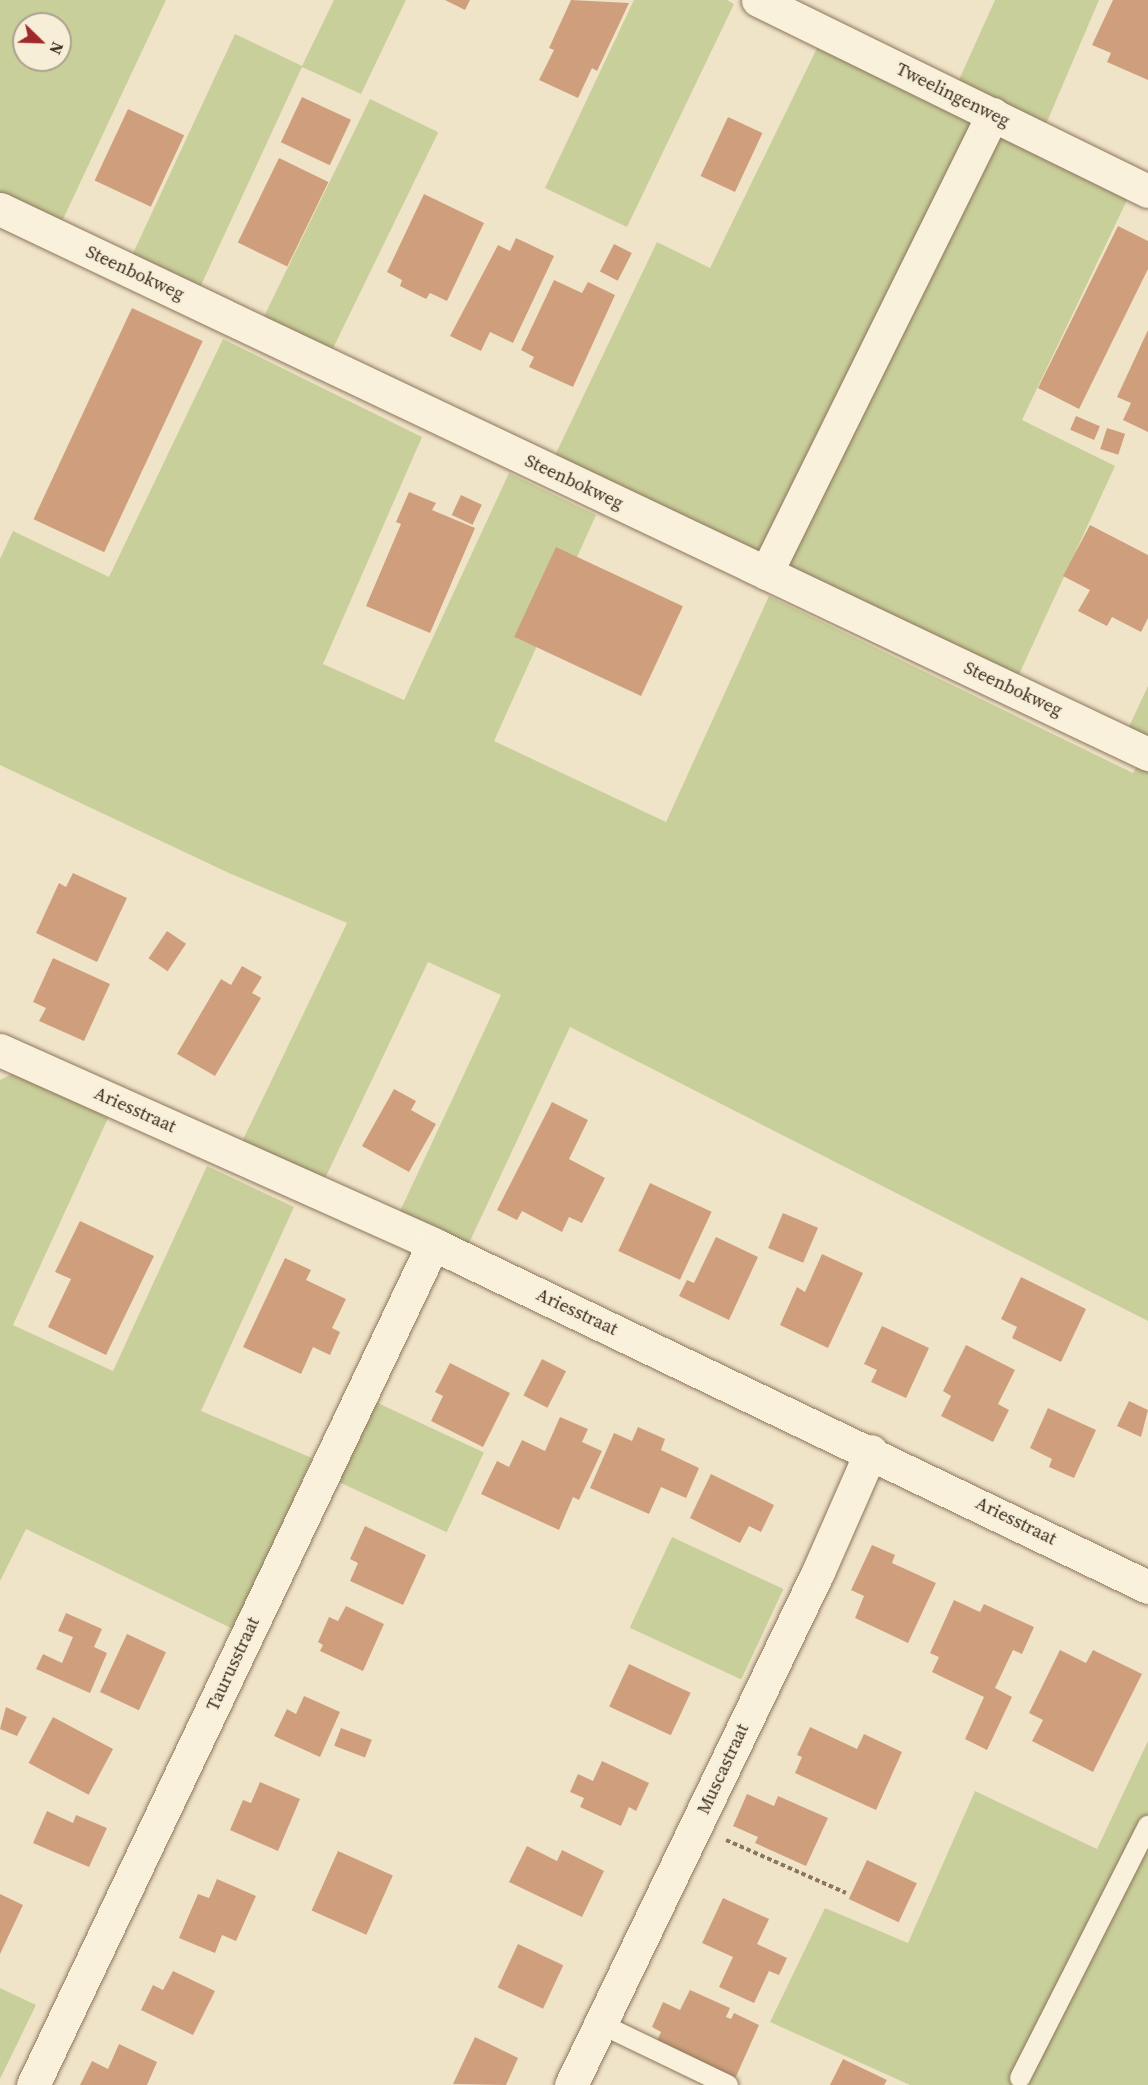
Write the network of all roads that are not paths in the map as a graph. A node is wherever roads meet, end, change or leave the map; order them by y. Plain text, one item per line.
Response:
1 (758, 0) edge
2 (993, 114) junction
3 (1148, 191) edge
4 (0, 209) edge
5 (766, 573) junction
6 (1148, 754) edge
7 (0, 1050) edge
8 (433, 1244) junction
9 (871, 1451) junction
10 (1148, 1587) edge
11 (1148, 1826) edge
12 (601, 2024) junction
13 (1020, 2078) dead end
14 (33, 2085) edge
15 (572, 2085) edge
16 (728, 2085) edge

1 - 2 street, Tweelingenweg
2 - 3 street, Tweelingenweg
2 - 5 street
4 - 5 street, Steenbokweg
5 - 6 street, Steenbokweg
7 - 8 street, Ariesstraat
8 - 9 street, Ariesstraat
8 - 14 street, Taurusstraat
9 - 10 street, Ariesstraat
9 - 12 street, Muscastraat
11 - 13 lane
12 - 15 street, Muscastraat
12 - 16 lane

